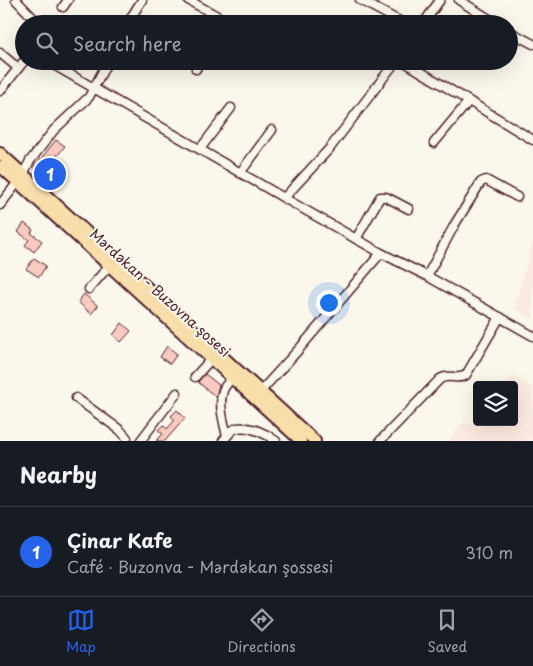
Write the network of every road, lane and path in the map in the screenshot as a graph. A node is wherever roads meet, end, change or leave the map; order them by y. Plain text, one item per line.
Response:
1 (16, 0) edge
2 (68, 0) edge
3 (142, 0) edge
4 (188, 0) edge
5 (360, 0) edge
6 (440, 0) edge
7 (459, 0) edge
8 (63, 7) dead end
9 (30, 15) edge
10 (133, 15) edge
11 (212, 15) edge
12 (388, 15) edge
13 (429, 15) edge
14 (478, 15) edge
15 (518, 36) edge
16 (533, 44) edge
17 (0, 53) edge
18 (15, 66) edge
19 (16, 70) edge
20 (63, 70) edge
21 (103, 70) edge
22 (389, 70) edge
23 (417, 70) edge
24 (94, 88) junction
25 (0, 91) edge
26 (468, 102) junction
27 (231, 108) dead end
28 (272, 130) dead end
29 (533, 140) edge
30 (434, 143) dead end
31 (200, 150) junction
32 (0, 153) edge
33 (0, 166) edge
34 (240, 173) junction
35 (20, 178) junction
36 (517, 197) dead end
37 (284, 198) junction
38 (0, 205) edge
39 (409, 209) dead end
40 (356, 239) junction
41 (381, 253) junction
42 (108, 266) junction
43 (427, 276) junction
44 (89, 289) dead end
45 (500, 317) junction
46 (533, 336) edge
47 (211, 359) junction
48 (195, 377) dead end
49 (232, 378) junction
50 (177, 392) dead end
51 (260, 392) junction
52 (76, 398) dead end
53 (225, 438) edge
54 (126, 439) edge
55 (142, 440) edge
56 (276, 441) edge
57 (301, 441) edge
58 (315, 441) edge
59 (380, 441) edge

1 - 9 street
2 - 8 street
3 - 10 street
4 - 11 street
5 - 12 street
6 - 13 street
7 - 14 street
15 - 16 street
17 - 18 street
19 - 25 street
20 - 24 street
21 - 24 street
22 - 37 street
23 - 26 street
24 - 31 street
24 - 35 street
26 - 29 street
26 - 30 street
27 - 31 street
28 - 34 street
31 - 34 street
32 - 35 main road, Mərdəkan - Buzovna şosesi
33 - 35 main road, Mərdəkan - Buzovna şosesi
34 - 37 street
35 - 38 street
35 - 42 main road, Mərdəkan - Buzovna şosesi
35 - 51 main road
36 - 43 street
37 - 40 street
39 - 40 street
40 - 41 street
41 - 43 street
41 - 51 street
42 - 44 street
42 - 47 main road, Mərdəkan - Buzovna şosesi
43 - 45 street
45 - 46 street
45 - 59 street
47 - 48 street
47 - 49 main road, Mərdəkan - Buzovna şosesi
49 - 53 street
49 - 57 main road, Mərdəkan - Buzovna şosesi
50 - 55 street
51 - 58 main road
52 - 54 street
53 - 56 street
54 - 55 street

